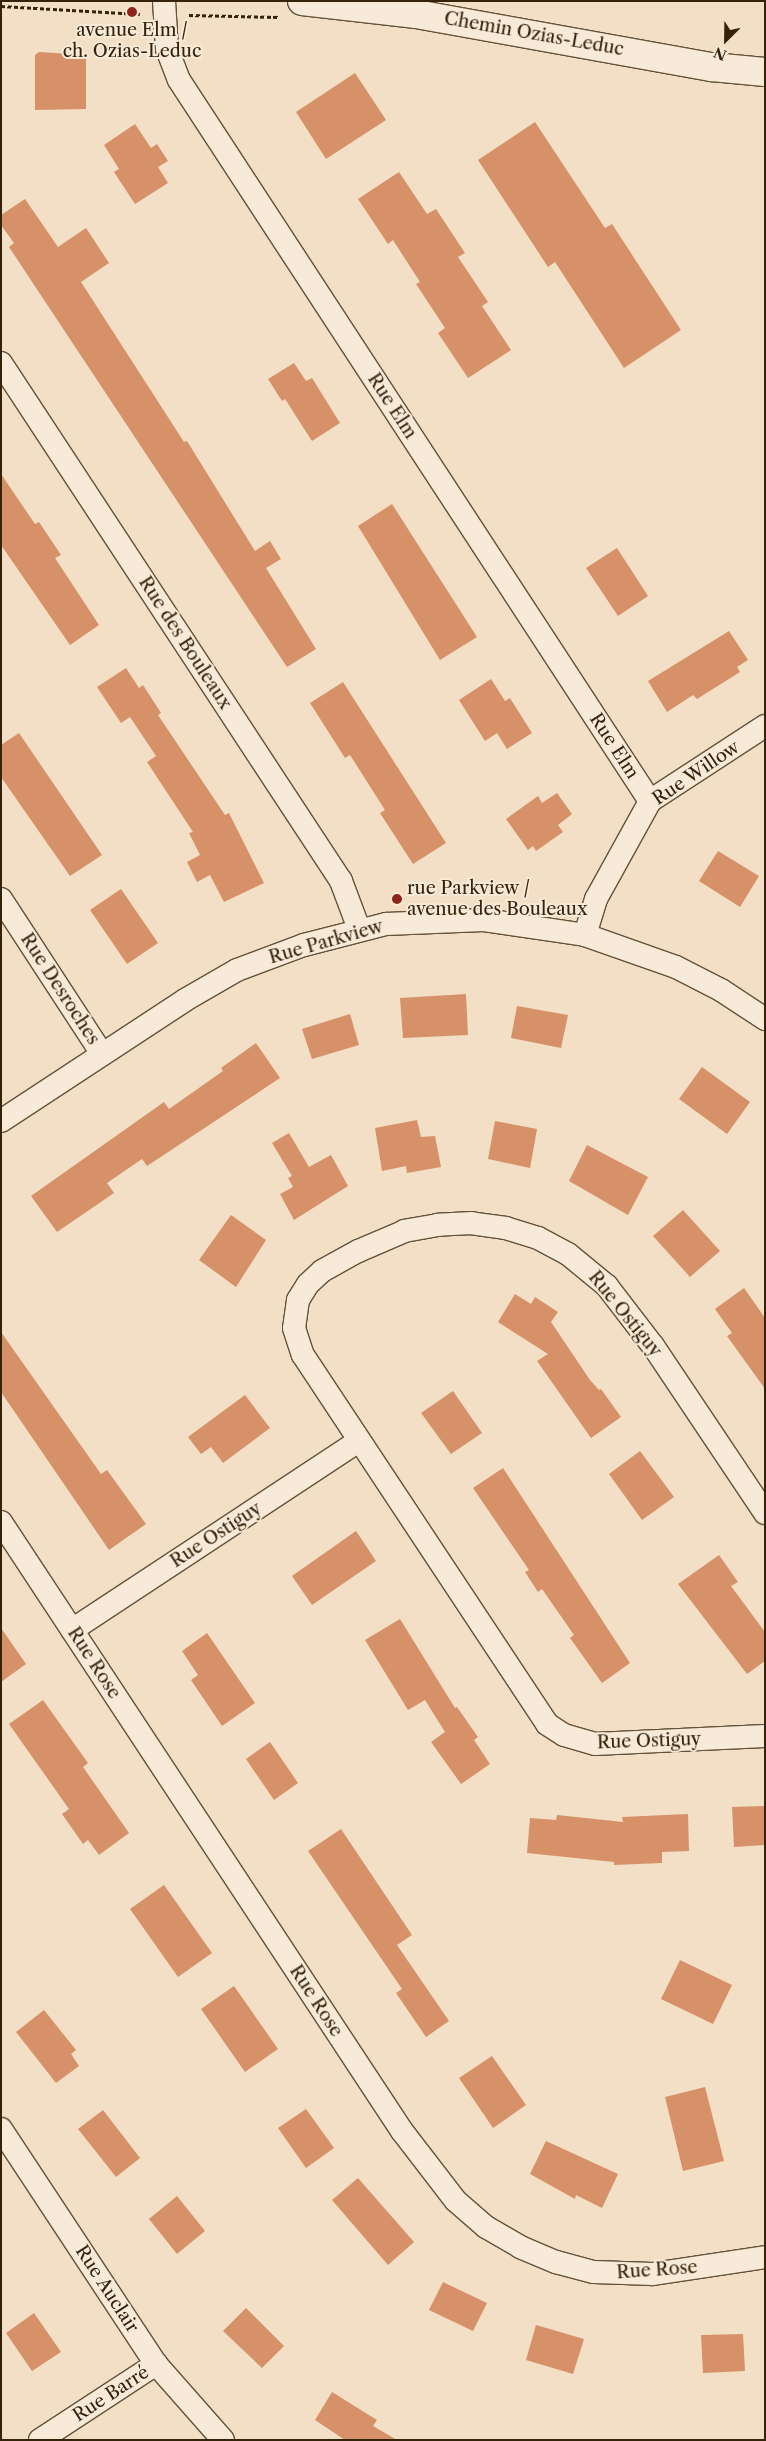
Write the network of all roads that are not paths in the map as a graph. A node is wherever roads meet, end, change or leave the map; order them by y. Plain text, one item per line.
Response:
1 (164, 1) edge
2 (302, 1) edge
3 (765, 72) edge
4 (1, 363) edge
5 (765, 726) edge
6 (650, 801) junction
7 (1, 899) edge
8 (359, 929) junction
9 (585, 935) junction
10 (765, 1019) edge
11 (102, 1054) junction
12 (1, 1121) edge
13 (359, 1441) junction
14 (765, 1513) edge
15 (3, 1527) edge
16 (72, 1630) junction
17 (765, 1736) edge
18 (1, 2129) edge
19 (765, 2257) edge
20 (156, 2364) junction
21 (40, 2440) edge
22 (222, 2440) edge

1 - 6 street, Rue Elm
2 - 3 street, Chemin Ozias-Leduc
4 - 8 street, Rue des Bouleaux
5 - 6 street, Rue Willow
6 - 9 street, Rue Willow
7 - 11 street, Rue Desroches
8 - 9 street, Rue Parkview
8 - 11 street, Rue Parkview
9 - 10 street, Rue Parkview
11 - 12 street, Rue Parkview
13 - 14 street, Rue Ostiguy
13 - 16 street, Rue Ostiguy
13 - 17 street, Rue Ostiguy
15 - 16 street, Rue Rose
16 - 19 street, Rue Rose
18 - 20 street, Rue Auclair
20 - 21 street, Rue Barré
20 - 22 street, Rue Auclair

